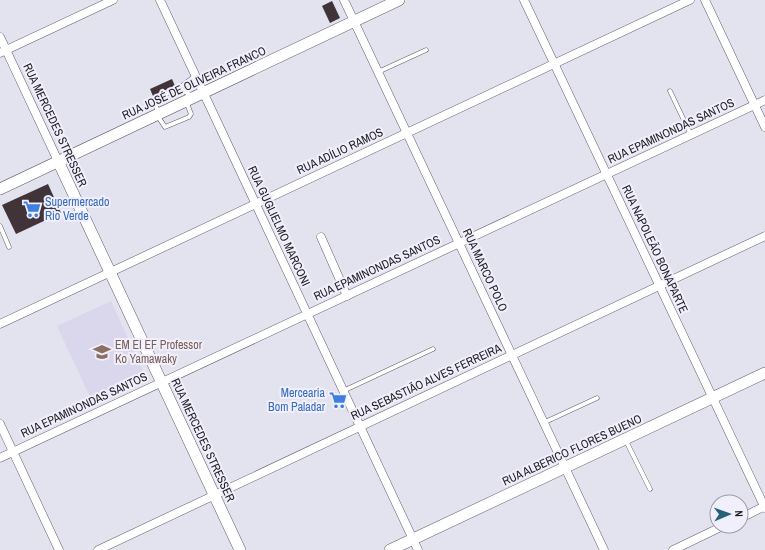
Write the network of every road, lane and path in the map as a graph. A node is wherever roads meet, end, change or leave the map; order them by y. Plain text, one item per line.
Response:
1 (113, 0) edge
2 (160, 0) edge
3 (344, 0) edge
4 (399, 0) edge
5 (524, 0) edge
6 (690, 0) edge
7 (705, 0) edge
8 (354, 21) junction
9 (0, 37) edge
10 (426, 50) dead end
11 (3, 51) edge
12 (554, 64) junction
13 (378, 72) junction
14 (195, 76) junction
15 (179, 88) junction
16 (670, 91) dead end
17 (194, 97) junction
18 (765, 100) edge
19 (754, 105) junction
20 (158, 114) junction
21 (765, 127) edge
22 (407, 133) junction
23 (691, 134) junction
24 (58, 161) junction
25 (606, 174) junction
26 (0, 189) edge
27 (256, 204) junction
28 (0, 226) edge
29 (765, 236) edge
30 (321, 237) dead end
31 (459, 243) junction
32 (9, 247) dead end
33 (110, 272) junction
34 (659, 286) junction
35 (347, 296) junction
36 (307, 314) junction
37 (0, 324) edge
38 (433, 349) dead end
39 (512, 355) junction
40 (765, 373) edge
41 (161, 382) junction
42 (343, 391) junction
43 (597, 398) dead end
44 (713, 398) junction
45 (543, 423) junction
46 (0, 424) edge
47 (360, 426) junction
48 (625, 439) junction
49 (13, 452) junction
50 (0, 458) edge
51 (565, 468) junction
52 (650, 489) dead end
53 (214, 495) junction
54 (765, 507) edge
55 (749, 514) edge
56 (709, 533) edge
57 (413, 539) junction
58 (59, 550) edge
59 (98, 550) edge
60 (240, 550) edge
61 (390, 550) edge
62 (418, 550) edge
63 (604, 550) edge
64 (673, 550) edge

1 - 11 street
2 - 14 street, RUA GUGLIELMO MARCONI
3 - 8 street, RUA MARCO POLO
4 - 8 street, RUA JOSÉ DE OLIVEIRA FRANCO
5 - 12 street, RUA NAPOLEÃO BONAPARTE
6 - 12 street, RUA ADÍLIO RAMOS
7 - 19 street
8 - 13 street, RUA MARCO POLO
8 - 17 street, RUA JOSÉ DE OLIVEIRA FRANCO
9 - 11 street, RUA MERCEDES STRESSER
10 - 13 lane
11 - 24 street, RUA MERCEDES STRESSER
12 - 22 street, RUA ADÍLIO RAMOS
12 - 25 street, RUA NAPOLEÃO BONAPARTE
13 - 22 street, RUA MARCO POLO
14 - 15 lane
14 - 17 street, RUA GUGLIELMO MARCONI
15 - 17 lane
15 - 20 lane
16 - 23 lane
17 - 20 street, RUA JOSÉ DE OLIVEIRA FRANCO
17 - 20 lane
17 - 27 street, RUA GUGLIELMO MARCONI
18 - 19 street, RUA EPAMINONDAS SANTOS
19 - 21 street
19 - 23 street, RUA EPAMINONDAS SANTOS
20 - 24 street, RUA JOSÉ DE OLIVEIRA FRANCO
22 - 27 street, RUA ADÍLIO RAMOS
22 - 31 street, RUA MARCO POLO
23 - 25 street, RUA EPAMINONDAS SANTOS
24 - 26 street, RUA JOSÉ DE OLIVEIRA FRANCO
24 - 33 street, RUA MERCEDES STRESSER
25 - 31 street, RUA EPAMINONDAS SANTOS
25 - 34 street, RUA NAPOLEÃO BONAPARTE
27 - 33 street, RUA ADÍLIO RAMOS
27 - 36 street, RUA GUGLIELMO MARCONI
28 - 32 lane
29 - 34 street, RUA SEBASTIÃO ALVES FERREIRA
30 - 35 street
31 - 35 street, RUA EPAMINONDAS SANTOS
31 - 39 street, RUA MARCO POLO
33 - 37 street, RUA ADÍLIO RAMOS
33 - 41 street, RUA MERCEDES STRESSER
34 - 39 street, RUA SEBASTIÃO ALVES FERREIRA
34 - 44 street, RUA NAPOLEÃO BONAPARTE
35 - 36 street, RUA EPAMINONDAS SANTOS
36 - 41 street, RUA EPAMINONDAS SANTOS
36 - 42 street, RUA GUGLIELMO MARCONI
38 - 42 lane
39 - 45 street, RUA MARCO POLO
39 - 47 street, RUA SEBASTIÃO ALVES FERREIRA
40 - 44 street, RUA ALBERICO FLORES BUENO
41 - 49 street, RUA EPAMINONDAS SANTOS
41 - 53 street, RUA MERCEDES STRESSER
42 - 47 street, RUA GUGLIELMO MARCONI
43 - 45 lane
44 - 48 street, RUA ALBERICO FLORES BUENO
44 - 54 street, RUA NAPOLEÃO BONAPARTE
45 - 51 street, RUA MARCO POLO
46 - 49 street
47 - 53 street, RUA SEBASTIÃO ALVES FERREIRA
47 - 57 street, RUA GUGLIELMO MARCONI
48 - 51 street, RUA ALBERICO FLORES BUENO
48 - 52 lane
49 - 50 street, RUA EPAMINONDAS SANTOS
49 - 58 street
51 - 57 street, RUA ALBERICO FLORES BUENO
51 - 63 street, RUA MARCO POLO
53 - 59 street, RUA SEBASTIÃO ALVES FERREIRA
53 - 60 street, RUA MERCEDES STRESSER
54 - 55 street
56 - 64 street
57 - 61 street, RUA ALBERICO FLORES BUENO
57 - 62 street, RUA GUGLIELMO MARCONI

